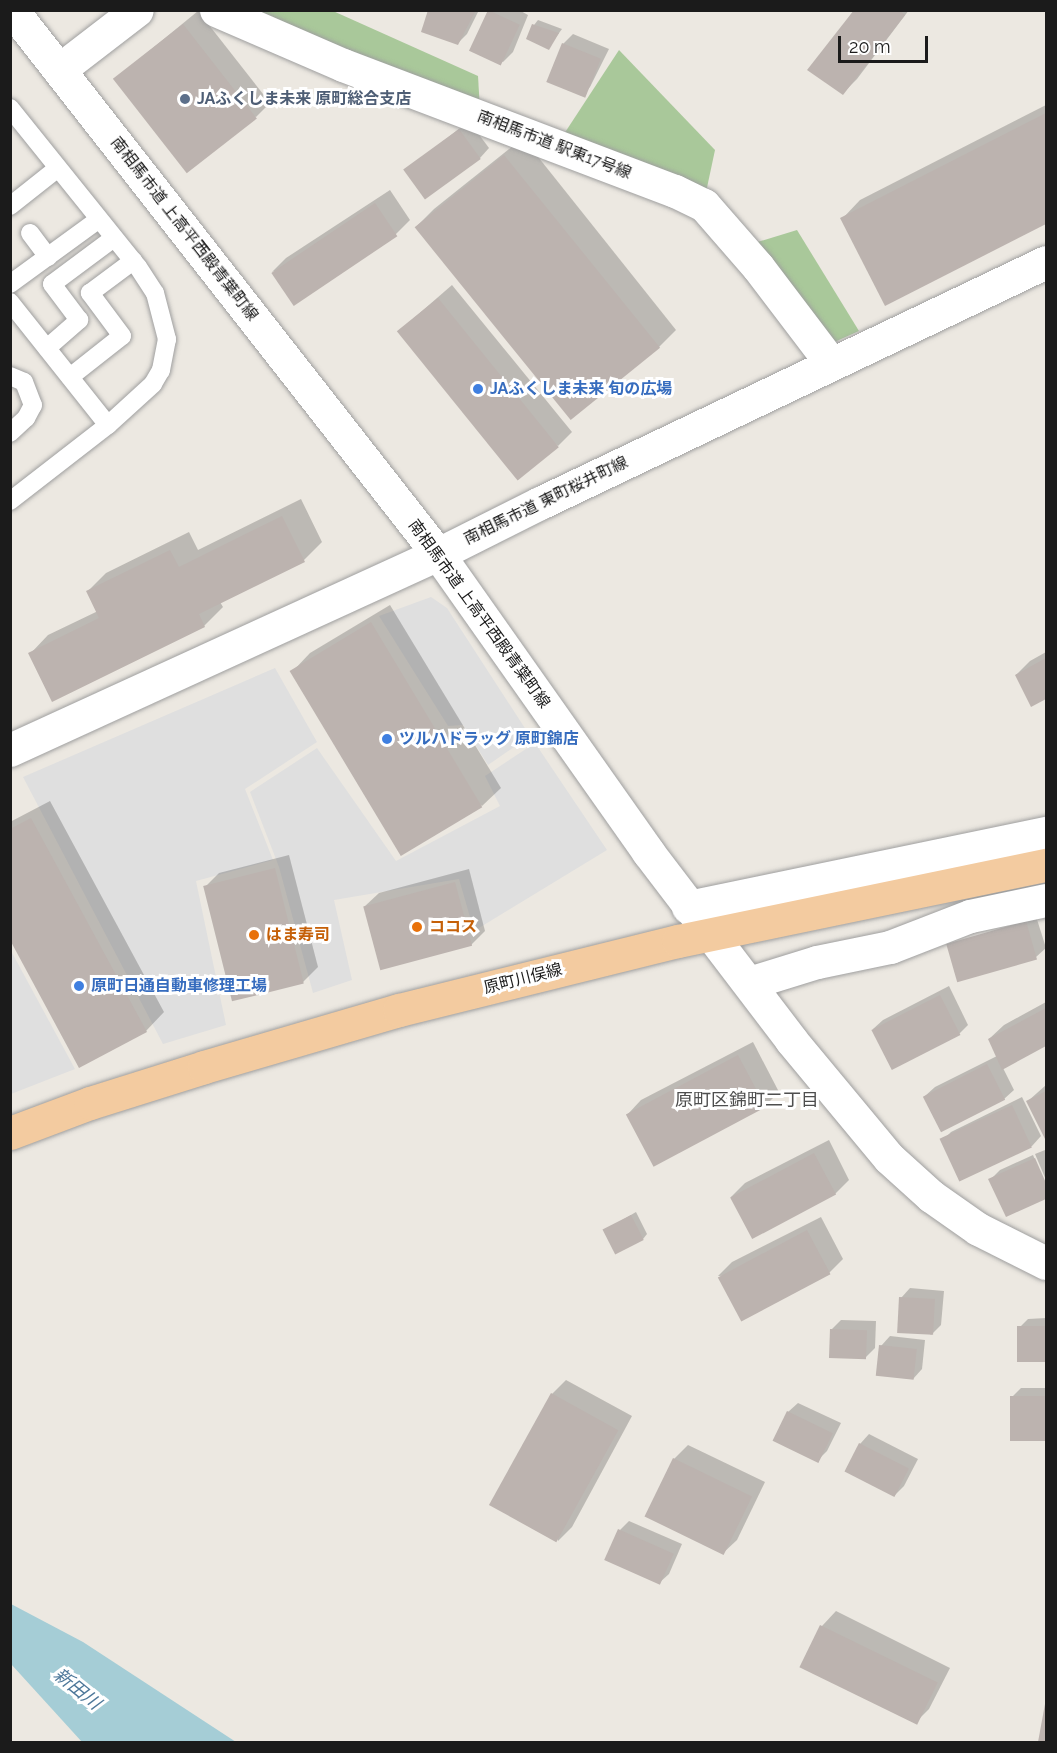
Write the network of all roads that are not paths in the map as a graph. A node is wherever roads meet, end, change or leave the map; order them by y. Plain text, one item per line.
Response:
1 (12, 10) edge
2 (137, 10) edge
3 (216, 10) edge
4 (59, 70) junction
5 (10, 108) edge
6 (58, 168) junction
7 (10, 206) edge
8 (99, 219) junction
9 (30, 233) dead end
10 (114, 237) junction
11 (48, 256) junction
12 (133, 261) junction
13 (1047, 262) edge
14 (10, 284) edge
15 (13, 311) edge
16 (47, 348) junction
17 (831, 363) junction
18 (10, 376) edge
19 (70, 377) junction
20 (108, 425) junction
21 (10, 433) edge
22 (11, 501) edge
23 (438, 554) junction
24 (10, 750) edge
25 (1047, 832) edge
26 (1047, 865) edge
27 (1047, 900) edge
28 (688, 907) junction
29 (711, 935) junction
30 (748, 983) junction
31 (10, 1133) edge
32 (1047, 1263) edge

1 - 4 street, 南相馬市道 上高平西殿青葉町線
2 - 4 street
3 - 17 street, 南相馬市道 駅東17号線
4 - 23 street, 南相馬市道 上高平西殿青葉町線
5 - 6 lane
6 - 7 lane
6 - 8 lane
8 - 10 lane
8 - 11 lane
9 - 11 lane
10 - 12 lane
10 - 16 lane
11 - 14 lane
12 - 19 lane
12 - 20 lane
13 - 17 street, 南相馬市道 東町桜井町線
15 - 16 lane
16 - 19 lane
17 - 23 street, 南相馬市道 東町桜井町線
18 - 21 lane
19 - 20 lane
20 - 22 lane
23 - 24 street, 南相馬市道 東町桜井町線
23 - 28 street, 南相馬市道 上高平西殿青葉町線
25 - 28 street
26 - 29 main road, 原町川俣線
27 - 30 street
28 - 29 street, 南相馬市道 上高平西殿青葉町線
29 - 30 street, 南相馬市道 上高平西殿青葉町線
29 - 31 main road, 原町川俣線
30 - 32 street, 南相馬市道 上高平西殿青葉町線

